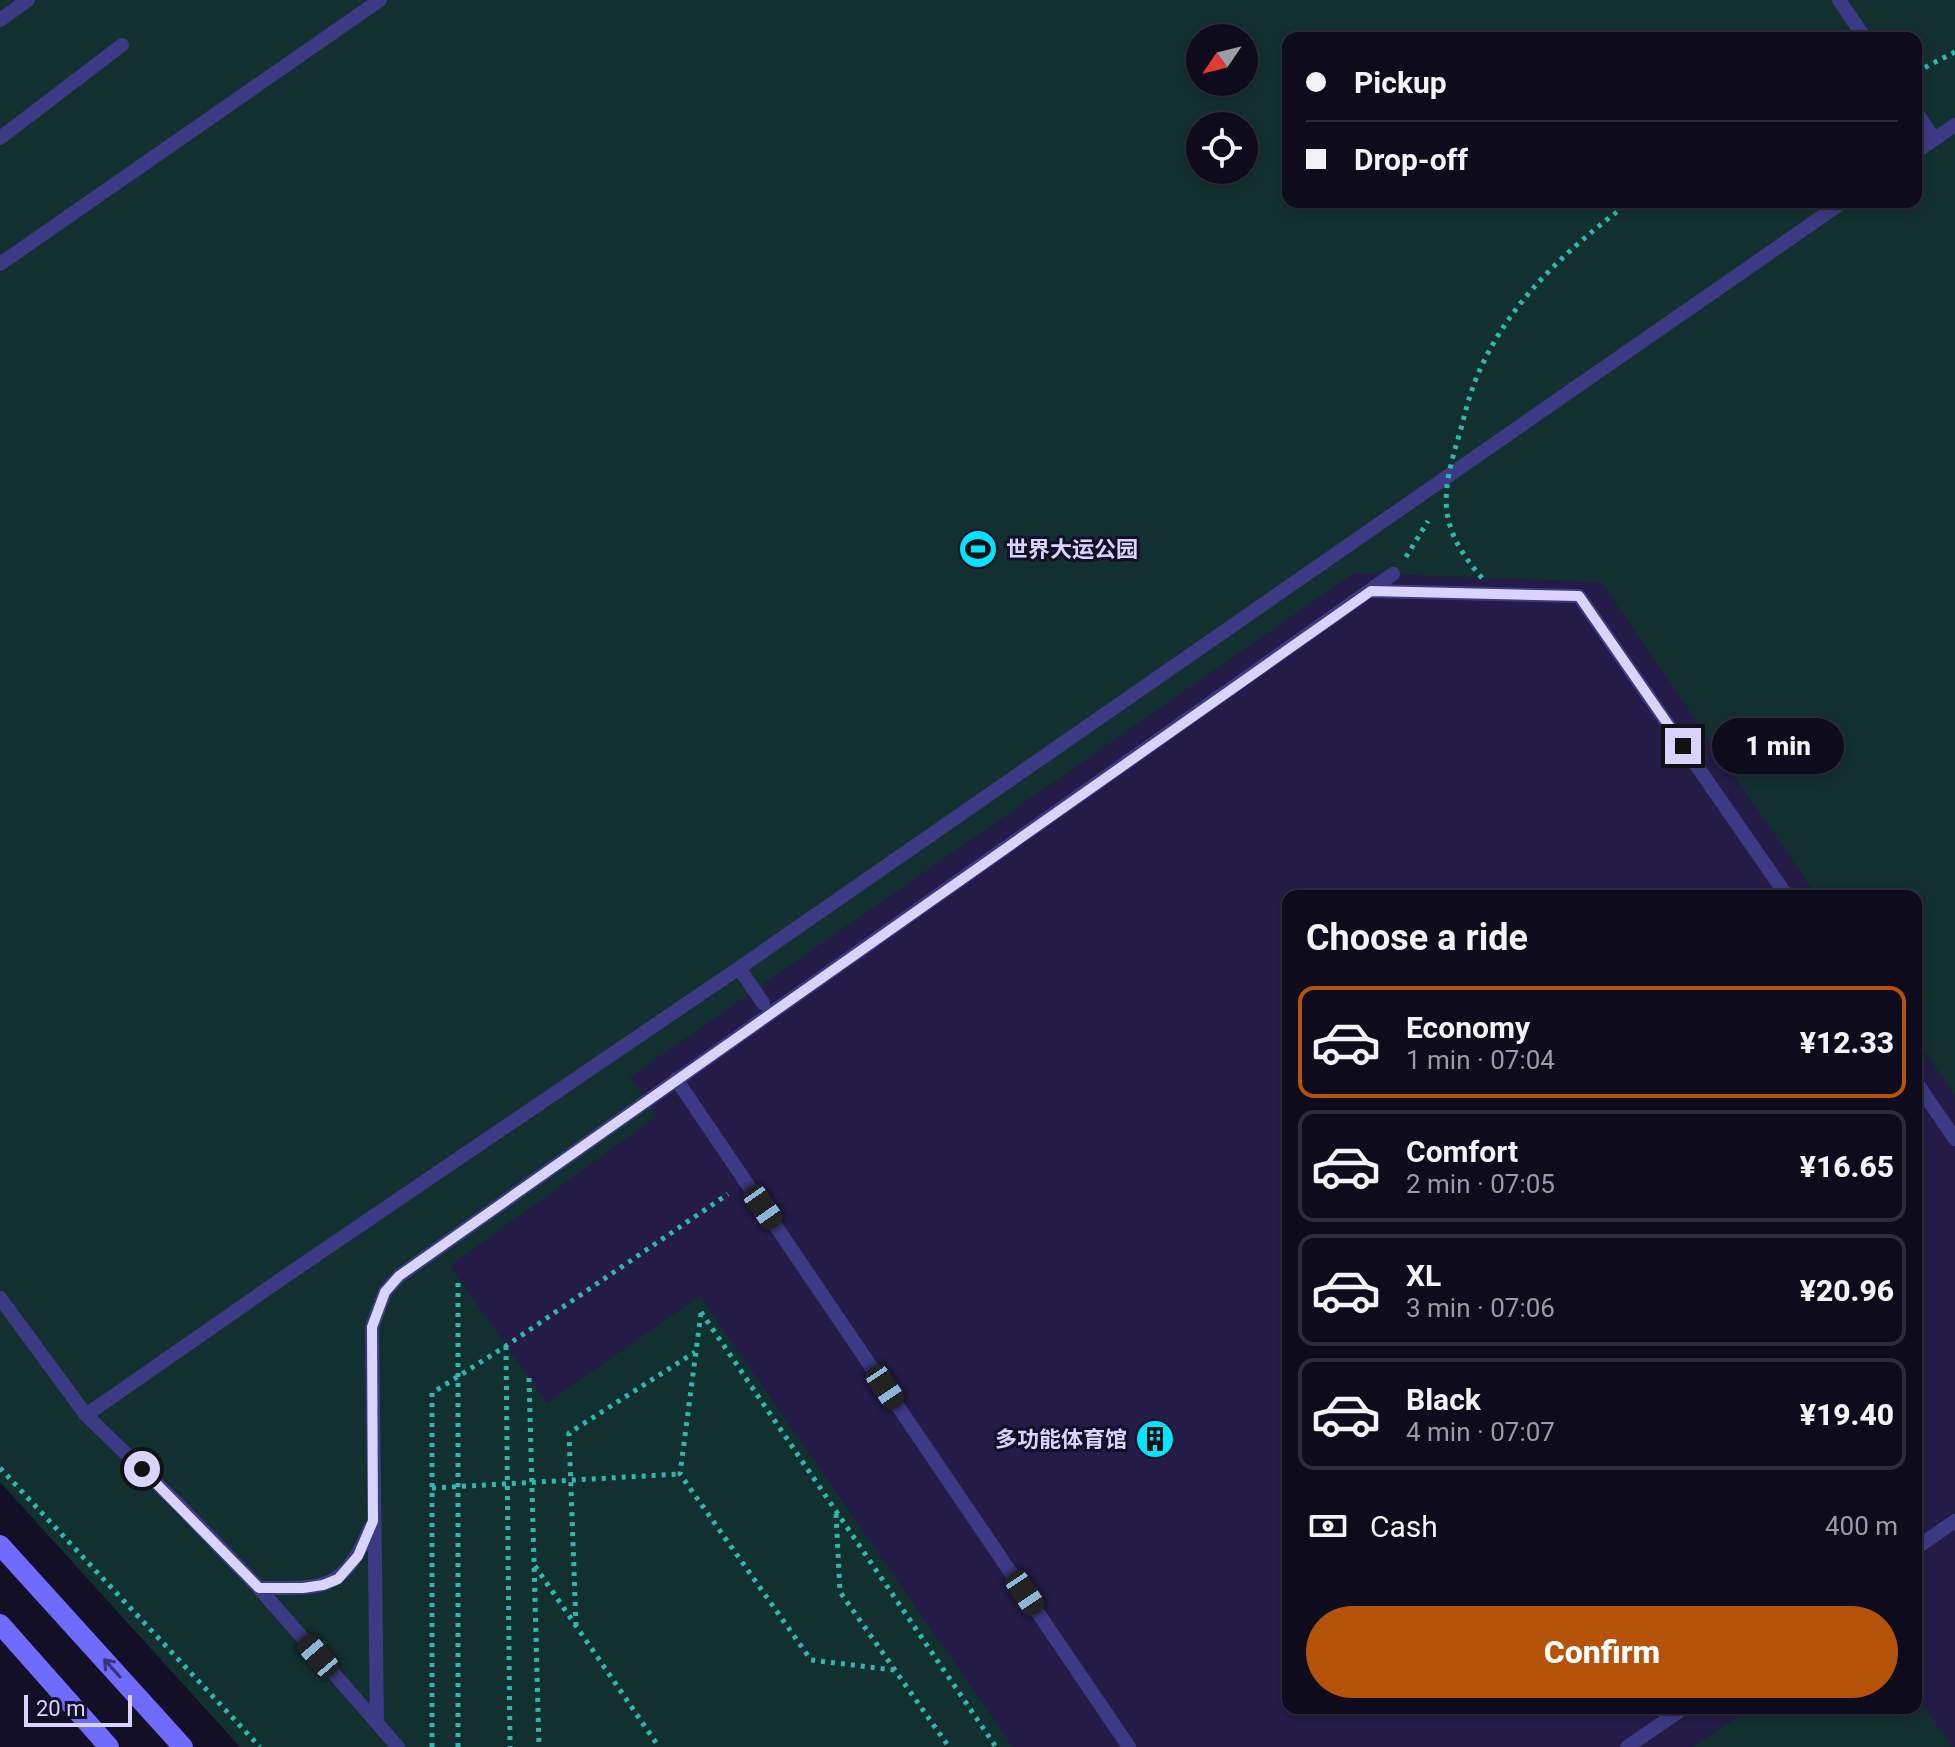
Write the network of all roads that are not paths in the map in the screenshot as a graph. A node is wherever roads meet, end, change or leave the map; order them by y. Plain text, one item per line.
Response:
1 (28, 0) edge
2 (380, 0) edge
3 (1839, 0) edge
4 (0, 20) edge
5 (1861, 32) edge
6 (122, 45) dead end
7 (1922, 121) edge
8 (1955, 125) edge
9 (0, 138) edge
10 (1934, 139) junction
11 (1922, 148) edge
12 (1834, 208) edge
13 (0, 264) edge
14 (1393, 574) road end
15 (1371, 591) junction
16 (1783, 890) edge
17 (739, 968) junction
18 (763, 1003) dead end
19 (676, 1079) junction
20 (1922, 1091) edge
21 (1955, 1139) edge
22 (0, 1298) edge
23 (86, 1415) junction
24 (373, 1521) junction
25 (1955, 1521) edge
26 (1922, 1544) edge
27 (0, 1545) edge
28 (259, 1588) junction
29 (0, 1624) edge
30 (1675, 1714) edge
31 (377, 1723) junction
32 (109, 1747) edge
33 (183, 1747) edge
34 (398, 1747) edge
35 (1129, 1747) edge
36 (1627, 1747) edge

1 - 4 lane
2 - 13 lane
3 - 5 lane
6 - 9 lane
7 - 10 lane
8 - 10 lane
10 - 11 lane
12 - 17 lane
14 - 15 lane
15 - 16 lane
15 - 19 lane
17 - 18 lane
17 - 23 lane
19 - 24 lane
19 - 35 lane
20 - 21 lane
22 - 23 lane
23 - 28 lane
24 - 28 lane
24 - 31 lane
25 - 26 lane
33 -> 27 main road
28 - 31 lane
29 - 32 main road, bridge
30 - 36 lane
31 - 34 lane

